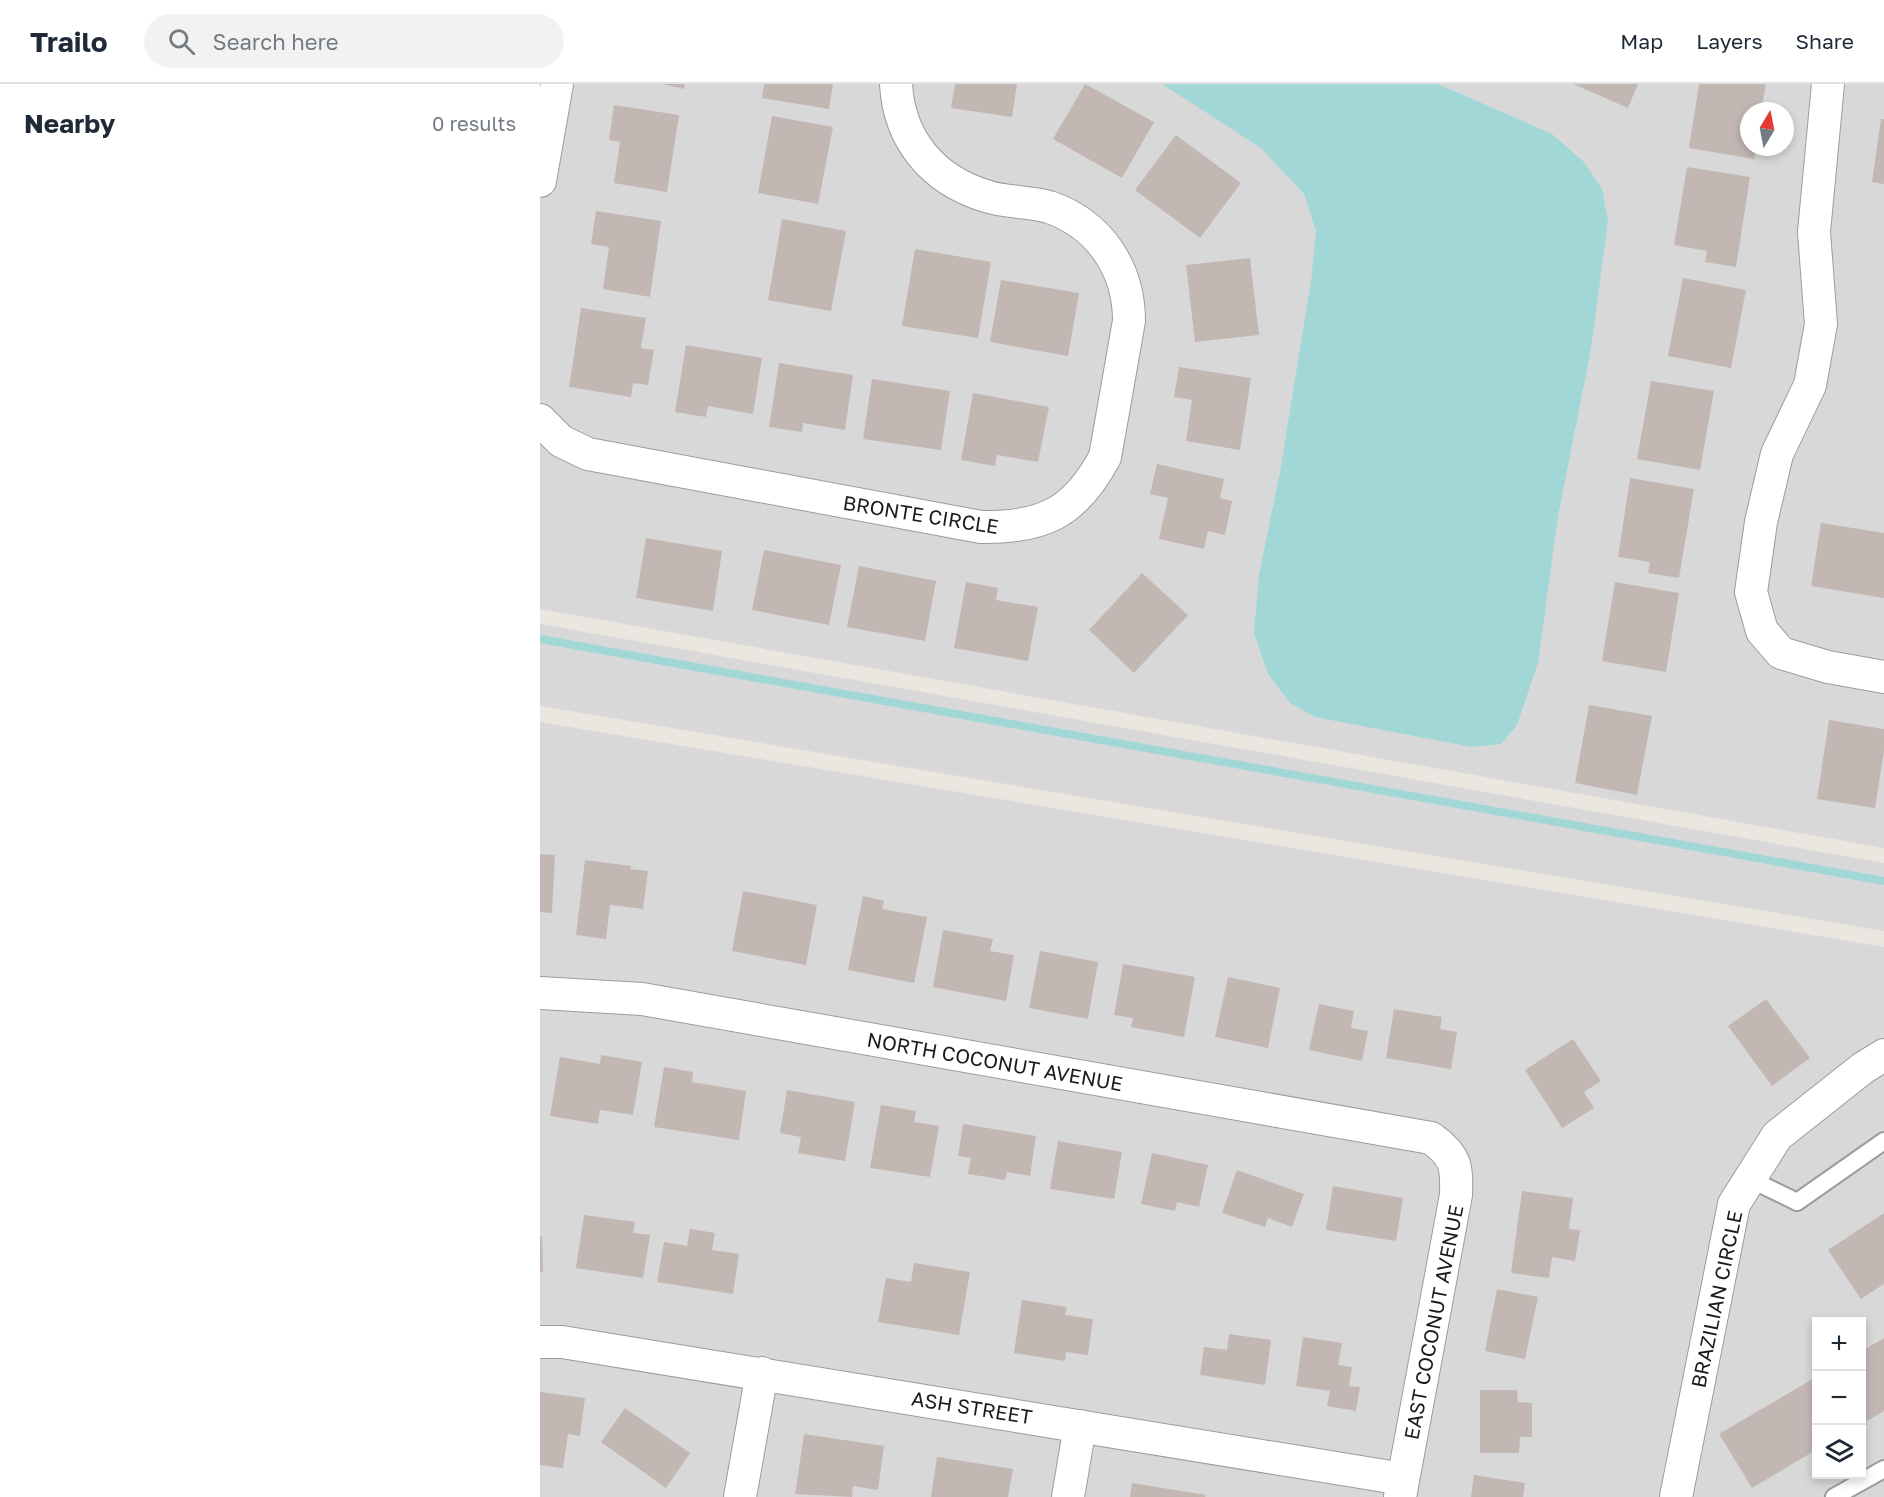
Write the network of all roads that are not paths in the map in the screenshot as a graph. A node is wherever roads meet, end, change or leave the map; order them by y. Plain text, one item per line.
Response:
1 (557, 84) edge
2 (896, 84) edge
3 (1828, 84) edge
4 (540, 181) edge
5 (540, 420) edge
6 (1884, 677) edge
7 (540, 993) edge
8 (1884, 1055) edge
9 (1884, 1141) edge
10 (1446, 1149) joint
11 (1750, 1179) junction
12 (540, 1342) edge
13 (762, 1372) junction
14 (1080, 1425) junction
15 (1884, 1469) edge
16 (1402, 1488) edge
17 (740, 1497) edge
18 (1068, 1497) edge
19 (1676, 1497) edge
20 (1834, 1497) edge

1 - 4 street
2 - 5 street, BRONTE CIRCLE
3 - 6 street
7 - 10 street, NORTH COCONUT AVENUE
8 - 11 street, BRAZILIAN CIRCLE
9 - 11 lane
10 - 16 street, EAST COCONUT AVENUE
11 - 19 street, BRAZILIAN CIRCLE
12 - 13 street, ASH STREET
13 - 14 street, ASH STREET
13 - 17 street
14 - 16 street, ASH STREET
14 - 18 street
15 - 20 lane

